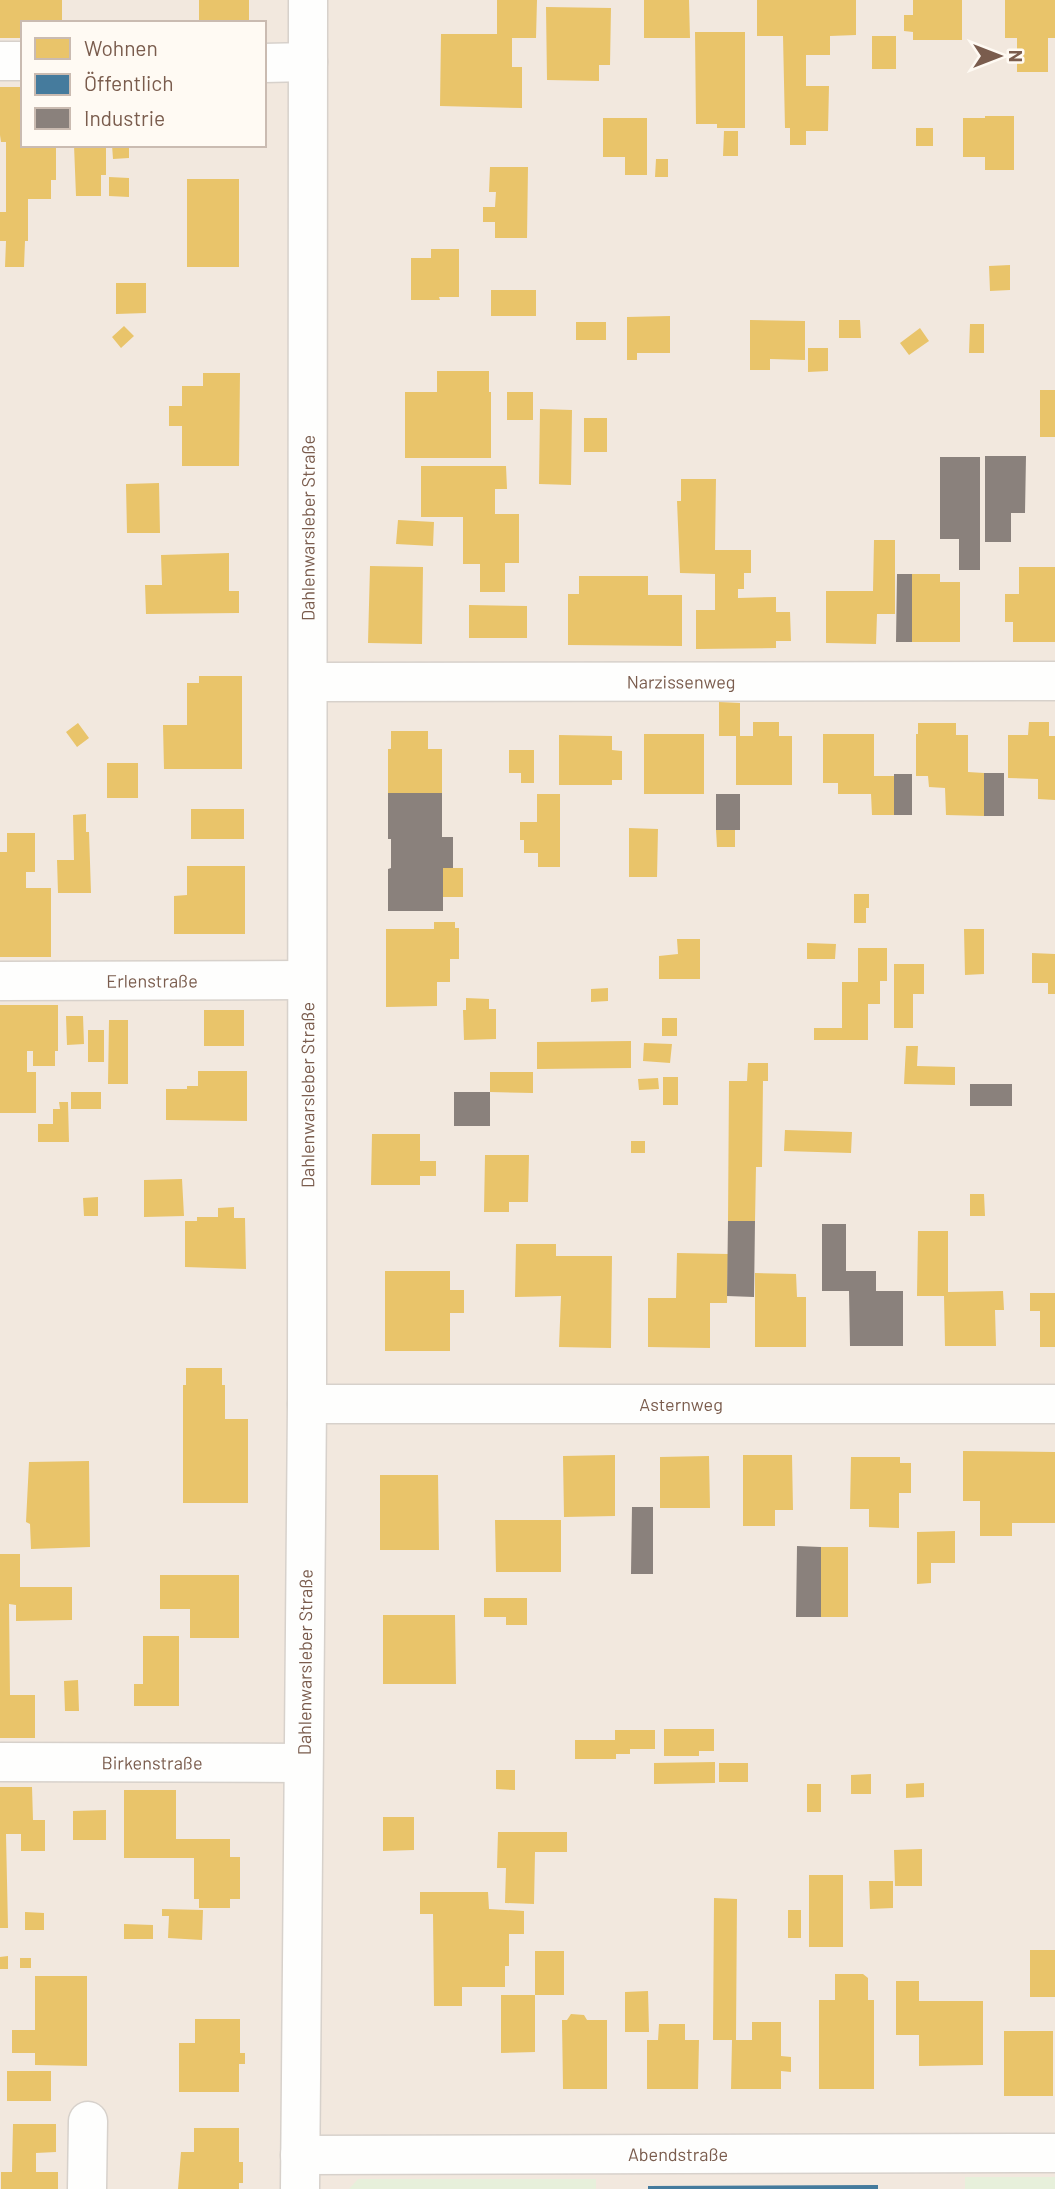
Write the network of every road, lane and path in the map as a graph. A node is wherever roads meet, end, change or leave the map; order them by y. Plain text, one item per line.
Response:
1 (308, 0) edge
2 (0, 61) edge
3 (21, 61) edge
4 (308, 62) junction
5 (266, 63) edge
6 (1055, 681) edge
7 (308, 682) junction
8 (305, 980) junction
9 (0, 981) edge
10 (307, 1404) junction
11 (1055, 1404) edge
12 (0, 1762) edge
13 (303, 1763) junction
14 (88, 2121) dead end
15 (1055, 2153) edge
16 (300, 2172) edge
17 (87, 2189) edge

1 - 4 street, Dahlenwarsleber Straße
2 - 3 street
4 - 5 street
4 - 7 street, Dahlenwarsleber Straße
6 - 7 street, Narzissenweg
7 - 8 street, Dahlenwarsleber Straße
8 - 9 street, Erlenstraße
8 - 10 street, Dahlenwarsleber Straße
10 - 11 street, Asternweg
10 - 13 street, Dahlenwarsleber Straße
12 - 13 street, Birkenstraße
13 - 16 street, Dahlenwarsleber Straße
14 - 17 street
15 - 16 street, Abendstraße

